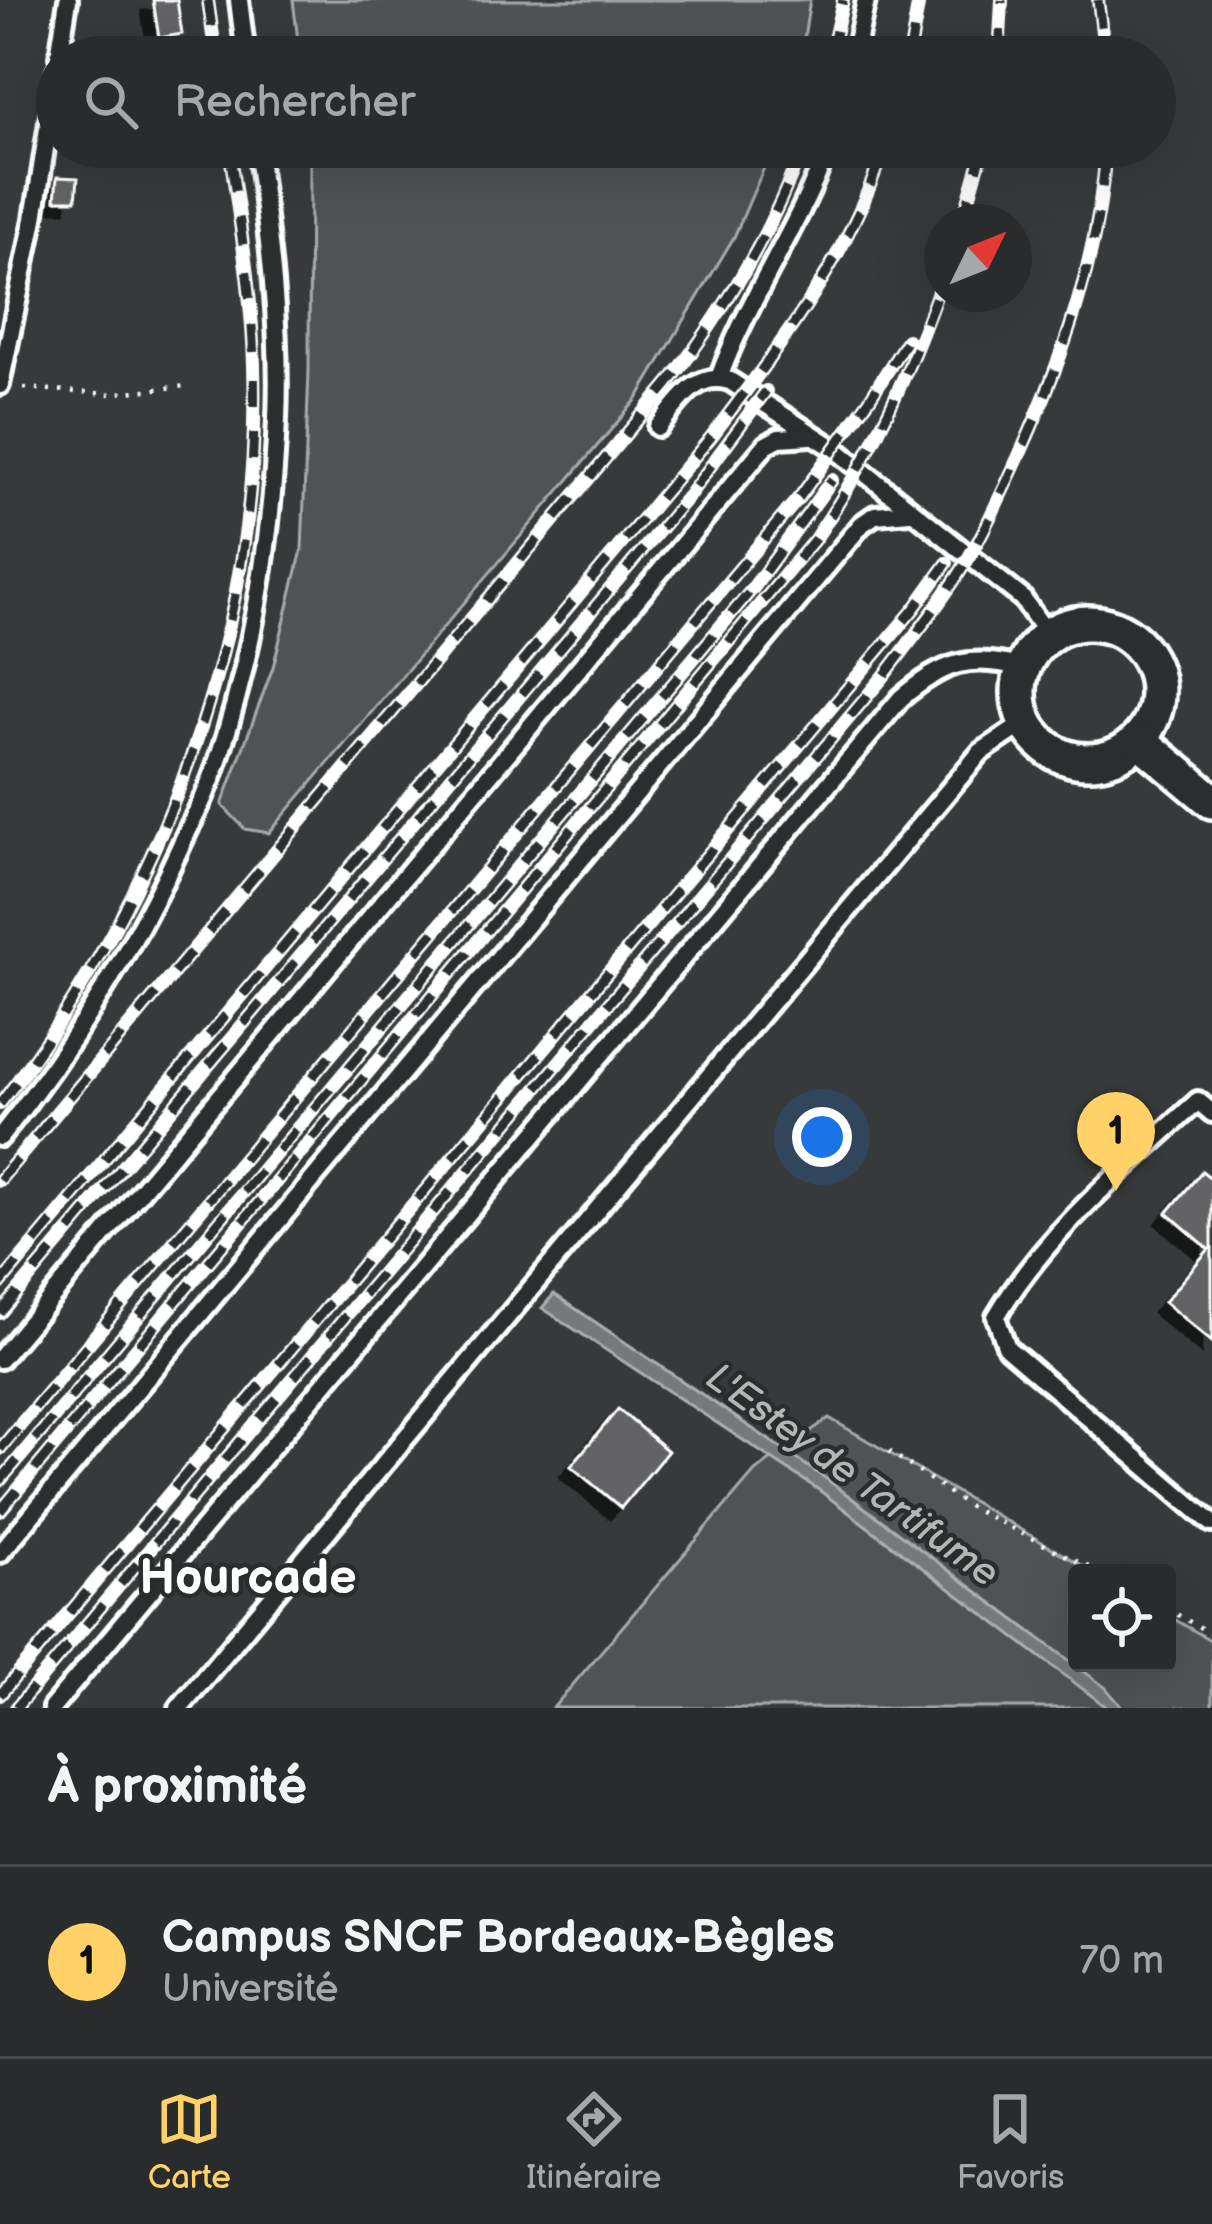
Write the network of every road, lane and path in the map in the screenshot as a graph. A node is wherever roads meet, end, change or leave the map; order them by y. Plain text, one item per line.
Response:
1 (68, 0) edge
2 (239, 0) edge
3 (866, 0) edge
4 (62, 36) edge
5 (243, 36) edge
6 (858, 36) edge
7 (42, 168) edge
8 (260, 168) edge
9 (819, 168) edge
10 (719, 378) junction
11 (0, 385) edge
12 (186, 386) dead end
13 (20, 387) dead end
14 (658, 427) dead end
15 (810, 436) junction
16 (910, 512) junction
17 (1048, 634) junction
18 (1023, 668) junction
19 (1025, 723) junction
20 (1138, 740) junction
21 (1212, 801) edge
22 (1212, 1113) edge
23 (0, 1137) edge
24 (0, 1359) edge
25 (889, 1451) dead end
26 (1212, 1522) edge
27 (0, 1553) edge
28 (1083, 1564) edge
29 (1176, 1614) edge
30 (1212, 1634) edge
31 (52, 1708) edge
32 (179, 1708) edge

1 - 4 lane
2 - 5 lane
3 - 6 lane
7 - 11 lane
8 - 23 lane
9 - 10 lane
10 - 14 lane
10 - 15 lane
12 - 13 path
15 - 16 lane
15 - 24 lane
16 - 17 lane
16 - 27 lane
17 - 18 street
17 - 20 street
18 - 19 street
18 - 31 lane
19 - 20 street
19 - 32 lane
20 - 21 street
22 - 26 lane
25 - 28 path
29 - 30 path

